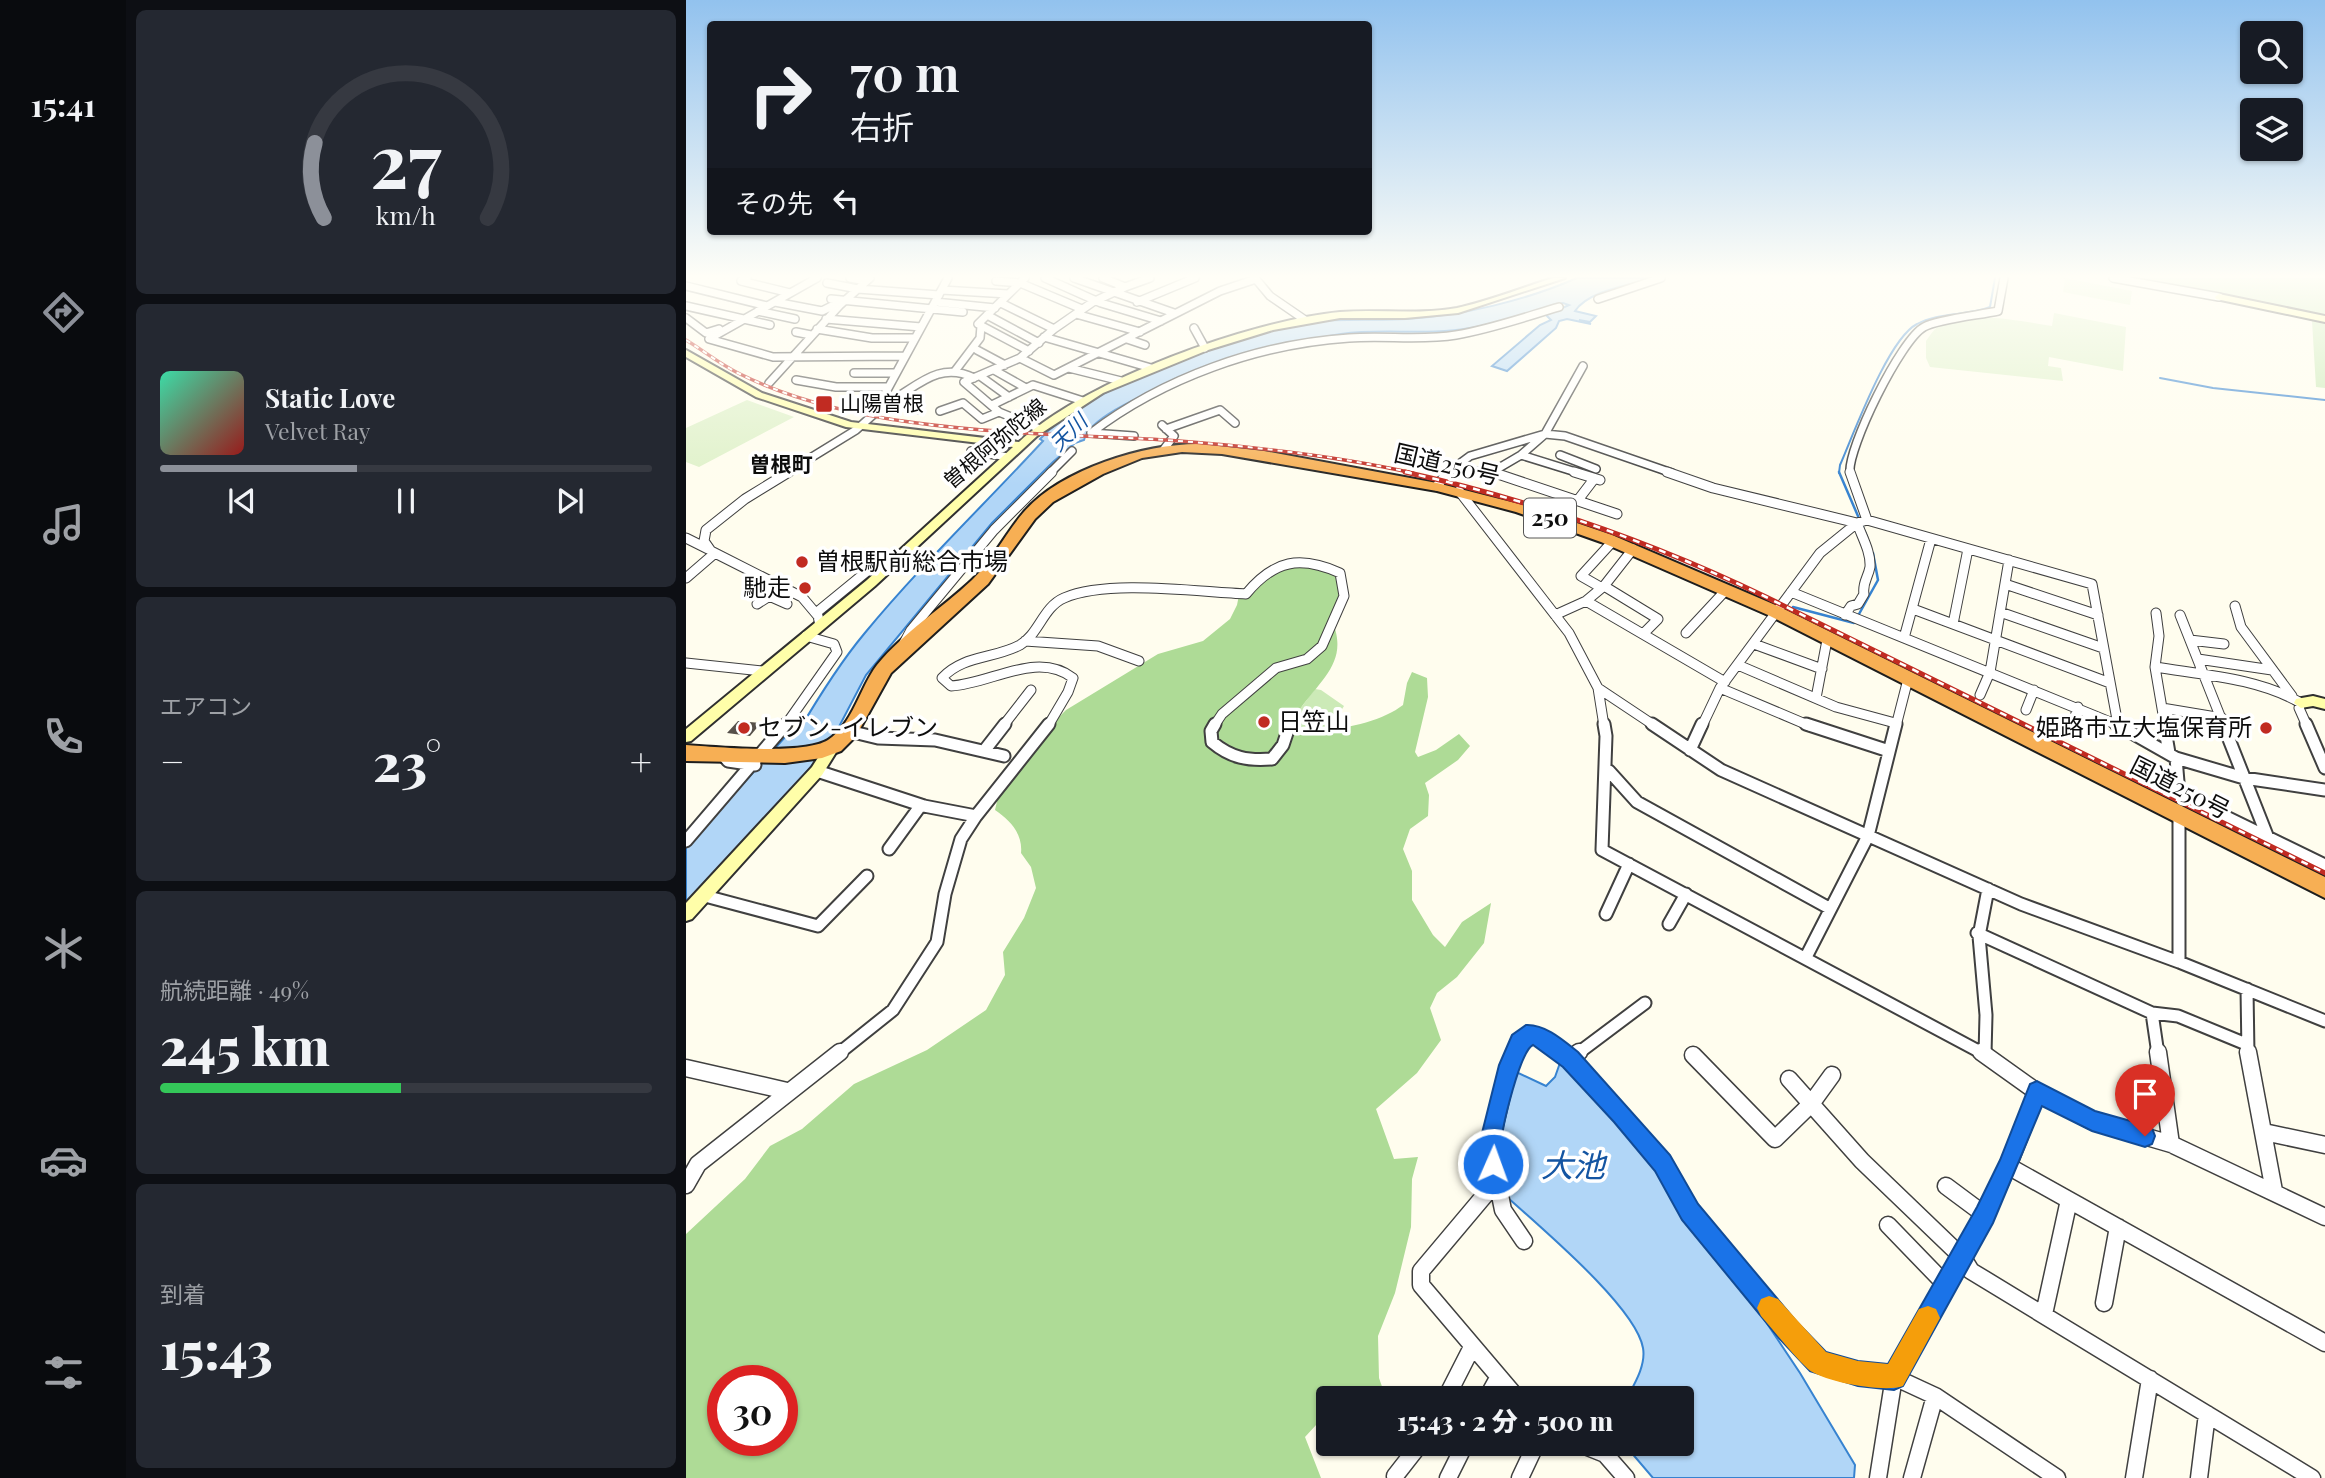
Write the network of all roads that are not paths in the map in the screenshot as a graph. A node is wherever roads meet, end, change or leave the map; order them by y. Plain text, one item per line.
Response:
1 (740, 347) edge
2 (801, 347) edge
3 (856, 347) dead end
4 (872, 347) dead end
5 (910, 347) edge
6 (973, 347) edge
7 (1020, 347) edge
8 (1033, 347) edge
9 (1070, 347) edge
10 (1111, 347) edge
11 (1209, 347) edge
12 (1291, 347) edge
13 (1903, 347) edge
14 (1205, 348) joint
15 (977, 350) dead end
16 (1028, 351) junction
17 (686, 353) edge
18 (1098, 354) junction
19 (846, 356) junction
20 (864, 356) junction
21 (904, 356) junction
22 (783, 358) junction
23 (792, 358) junction
24 (1020, 358) junction
25 (1005, 365) junction
26 (1583, 366) dead end
27 (770, 368) dead end
28 (1069, 368) junction
29 (1151, 368) junction
30 (994, 370) junction
31 (955, 371) junction
32 (855, 373) dead end
33 (896, 373) junction
34 (1054, 375) junction
35 (977, 377) junction
36 (796, 380) dead end
37 (1121, 382) junction
38 (769, 383) dead end
39 (888, 387) junction
40 (1030, 387) junction
41 (897, 396) junction
42 (1009, 397) junction
43 (1083, 401) junction
44 (992, 405) junction
45 (878, 407) junction
46 (919, 410) dead end
47 (940, 411) dead end
48 (999, 412) junction
49 (1235, 423) dead end
50 (861, 426) junction
51 (1040, 429) junction
52 (1545, 434) junction
53 (1134, 436) dead end
54 (1022, 445) junction
55 (1164, 449) junction
56 (971, 451) dead end
57 (1072, 451) dead end
58 (1521, 455) junction
59 (1560, 455) dead end
60 (1008, 457) junction
61 (1579, 463) junction
62 (1596, 468) dead end
63 (1449, 470) junction
64 (1570, 471) junction
65 (1492, 472) junction
66 (1437, 486) junction
67 (1459, 491) junction
68 (1578, 500) junction
69 (1617, 514) dead end
70 (1862, 521) junction
71 (706, 530) junction
72 (686, 537) edge
73 (1931, 539) junction
74 (1613, 541) junction
75 (1633, 549) junction
76 (1968, 549) junction
77 (713, 552) junction
78 (2009, 560) junction
79 (871, 568) dead end
80 (686, 578) edge
81 (2005, 584) junction
82 (1603, 587) junction
83 (782, 588) junction
84 (1726, 590) junction
85 (1791, 592) junction
86 (769, 596) junction
87 (1586, 601) junction
88 (757, 604) dead end
89 (787, 604) dead end
90 (2235, 606) dead end
91 (1913, 608) junction
92 (2000, 612) junction
93 (2156, 613) dead end
94 (1776, 614) junction
95 (1555, 615) junction
96 (1847, 615) junction
97 (2098, 615) junction
98 (2180, 615) dead end
99 (818, 619) junction
100 (1953, 624) junction
101 (1686, 633) dead end
102 (1643, 634) junction
103 (806, 636) junction
104 (1904, 638) junction
105 (1827, 640) junction
106 (2190, 640) junction
107 (1025, 641) junction
108 (1995, 642) junction
109 (1754, 644) junction
110 (2224, 645) dead end
111 (2103, 648) junction
112 (904, 649) junction
113 (2198, 659) junction
114 (1139, 661) dead end
115 (686, 663) edge
116 (1738, 665) junction
117 (2155, 667) junction
118 (1822, 669) junction
119 (2272, 670) junction
120 (762, 671) junction
121 (1990, 672) junction
122 (2205, 677) junction
123 (1908, 679) junction
124 (2109, 683) junction
125 (1722, 685) junction
126 (1598, 688) junction
127 (1031, 690) dead end
128 (2034, 690) junction
129 (1980, 695) dead end
130 (1815, 698) junction
131 (2297, 700) junction
132 (2325, 704) edge
133 (2078, 708) junction
134 (2162, 708) junction
135 (2026, 710) dead end
136 (2222, 718) junction
137 (1290, 723) dead end
138 (1895, 723) junction
139 (2118, 725) junction
140 (2071, 730) dead end
141 (849, 731) junction
142 (686, 737) edge
143 (830, 748) junction
144 (1690, 750) junction
145 (2321, 750) edge
146 (984, 751) junction
147 (1889, 751) junction
148 (686, 753) edge
149 (2173, 755) junction
150 (1004, 756) dead end
151 (761, 757) junction
152 (2325, 768) edge
153 (1605, 770) junction
154 (817, 771) junction
155 (2244, 778) junction
156 (2325, 790) edge
157 (921, 805) junction
158 (2179, 814) junction
159 (976, 816) junction
160 (1868, 836) junction
161 (2268, 838) junction
162 (686, 841) edge
163 (889, 849) dead end
164 (1629, 864) junction
165 (2325, 864) edge
166 (867, 876) dead end
167 (2325, 888) edge
168 (1988, 889) junction
169 (1686, 894) junction
170 (705, 896) junction
171 (1829, 908) junction
172 (686, 914) edge
173 (1606, 914) dead end
174 (1669, 924) dead end
175 (1977, 933) junction
176 (1806, 957) junction
177 (2179, 962) junction
178 (2247, 989) junction
179 (1646, 1003) dead end
180 (2152, 1013) junction
181 (2325, 1021) edge
182 (2246, 1044) junction
183 (1985, 1054) junction
184 (1693, 1055) dead end
185 (1570, 1059) junction
186 (686, 1068) edge
187 (1832, 1075) dead end
188 (1789, 1079) dead end
189 (787, 1091) junction
190 (2037, 1092) junction
191 (1811, 1104) junction
192 (2264, 1132) junction
193 (2171, 1144) junction
194 (2325, 1145) edge
195 (692, 1162) edge
196 (2008, 1166) junction
197 (1495, 1183) junction
198 (686, 1185) edge
199 (1946, 1186) dead end
200 (2274, 1191) junction
201 (2069, 1200) junction
202 (1985, 1215) junction
203 (2325, 1217) edge
204 (1888, 1225) dead end
205 (2118, 1227) junction
206 (1524, 1241) dead end
207 (1963, 1258) junction
208 (1947, 1286) junction
209 (2104, 1303) dead end
210 (2044, 1314) junction
211 (2325, 1343) edge
212 (1472, 1347) junction
213 (1894, 1377) junction
214 (1497, 1378) junction
215 (2150, 1379) junction
216 (1452, 1386) edge
217 (1493, 1386) edge
218 (1505, 1386) edge
219 (1935, 1396) junction
220 (2207, 1414) junction
221 (1411, 1456) edge
222 (1459, 1456) edge
223 (1530, 1456) edge
224 (1607, 1456) edge
225 (1395, 1476) dead end
226 (1448, 1478) edge
227 (1520, 1478) edge
228 (1626, 1478) edge
229 (1878, 1478) edge
230 (1912, 1478) edge
231 (2057, 1478) edge
232 (2134, 1478) edge
233 (2199, 1478) edge
234 (2312, 1478) edge

1 - 22 street
2 - 23 street
3 - 19 street
4 - 20 street
5 - 21 street
6 - 31 street
7 - 16 street
8 - 16 street
9 - 18 street
10 - 18 street
11 - 14 main road, 曽根阿弥陀線
12 - 53 street
13 - 70 street
14 - 29 main road, 曽根阿弥陀線
15 - 25 street
16 - 24 street
17 - 50 main road
18 - 28 street
18 - 29 street
19 - 20 street
19 - 23 street
20 - 21 street
21 - 33 street
22 - 23 street
22 - 27 street
23 - 38 street
24 - 25 street
24 - 34 street
25 - 30 street
26 - 52 street
28 - 34 street
28 - 37 street
29 - 37 main road, 曽根阿弥陀線
30 - 35 street
30 - 40 street
31 - 35 street
31 - 41 street
32 - 33 street
33 - 39 street
34 - 40 street
35 - 42 street
35 - 44 street
36 - 39 street
37 - 43 main road, 曽根阿弥陀線
39 - 45 street
40 - 42 street
40 - 43 street
41 - 45 street
41 - 46 street
42 - 44 street
43 - 51 main road, 曽根阿弥陀線
44 - 48 street
45 - 50 street
47 - 48 street
48 - 51 street
49 - 55 street
50 - 54 main road
50 - 71 street
51 - 54 main road, 曽根阿弥陀線
52 - 58 street
52 - 63 street
52 - 70 street
54 - 60 main road, 曽根阿弥陀線
55 - 66 highway, 国道250号 / 250
55 - 112 highway, 国道250号 / 250
56 - 60 street
57 - 112 street
58 - 64 street
58 - 65 street
59 - 61 street
60 - 99 main road, 曽根阿弥陀線
61 - 62 street
61 - 64 street
63 - 65 street
63 - 66 street
64 - 68 street
65 - 68 street
66 - 67 highway, 国道250号 / 250
67 - 74 highway, 国道250号 / 250
67 - 95 street
68 - 69 street
70 - 73 street
70 - 85 street
70 - 96 street
71 - 72 street
71 - 77 street
72 - 77 street
73 - 76 street
73 - 91 street
74 - 75 highway, 国道250号 / 250
74 - 82 street
75 - 82 street
75 - 84 highway, 国道250号 / 250
76 - 78 street
76 - 100 street
77 - 80 street
77 - 83 street
78 - 81 street
78 - 97 street
79 - 99 street
81 - 92 street
81 - 97 street
82 - 87 street
82 - 102 street
83 - 86 street
83 - 99 street
84 - 94 highway, 国道250号 / 250
84 - 101 street
85 - 94 street
85 - 96 street
86 - 88 street
86 - 89 street
87 - 95 street
87 - 102 street
90 - 119 street
91 - 100 street
91 - 104 street
92 - 108 street
92 - 111 street
93 - 117 street
94 - 105 highway, 国道250号 / 250
94 - 109 street
95 - 126 street
96 - 104 street
97 - 111 street
98 - 106 street
99 - 103 main road, 曽根阿弥陀線
100 - 108 street
102 - 125 street
103 - 120 main road, 曽根阿弥陀線
103 - 151 street
104 - 121 street
105 - 118 street
105 - 123 highway, 国道250号 / 250
106 - 110 street
106 - 113 street
107 - 114 street
107 - 137 street
107 - 159 street
108 - 121 street
108 - 124 street
109 - 116 street
109 - 118 street
111 - 124 street
112 - 141 highway, 国道250号 / 250
113 - 119 street
113 - 122 street
115 - 120 street
116 - 125 street
116 - 130 street
117 - 122 street
117 - 134 street
118 - 130 street
119 - 131 street
120 - 142 main road, 曽根阿弥陀線
121 - 128 street
121 - 129 street
122 - 131 street
122 - 136 street
123 - 138 street
123 - 158 highway, 国道250号 / 250
124 - 139 street
125 - 144 street
125 - 147 street
126 - 144 street
126 - 153 street
127 - 146 street
128 - 133 street
128 - 135 street
130 - 138 street
131 - 132 main road
131 - 145 street
133 - 139 street
133 - 140 street
134 - 136 street
134 - 149 street
136 - 155 street
138 - 147 street
139 - 149 street
141 - 143 highway, 国道250号 / 250
141 - 146 street
143 - 151 highway
143 - 154 main road
144 - 160 street
145 - 152 street
146 - 150 street
147 - 160 street
148 - 151 highway
149 - 155 street
149 - 161 street
151 - 162 street
153 - 164 street
153 - 171 street
154 - 157 street
154 - 170 main road
155 - 156 street
155 - 161 street
157 - 159 street
157 - 163 street
158 - 167 highway, 国道250号 / 250
158 - 177 street
159 - 189 street
160 - 168 street
160 - 171 street
161 - 165 street
164 - 169 street
164 - 173 street
166 - 170 street
168 - 175 street
168 - 177 street
169 - 174 street
169 - 176 street
170 - 172 main road
171 - 176 street
175 - 180 street
175 - 183 street
176 - 183 street
177 - 178 street
178 - 181 street
178 - 182 street
179 - 185 street
180 - 182 street
180 - 193 street
182 - 192 street
183 - 190 street
184 - 191 street
185 - 197 street
185 - 213 street
186 - 189 street
187 - 191 street
188 - 191 street
189 - 195 street
190 - 193 street
190 - 196 street
191 - 207 street
192 - 194 street
192 - 200 street
193 - 200 street
195 - 198 street
196 - 201 street
196 - 202 street
197 - 206 street
197 - 212 street
199 - 202 street
200 - 203 street
201 - 205 street
201 - 210 street
202 - 207 street
204 - 208 street
205 - 209 street
205 - 211 street
207 - 208 street
207 - 210 street
208 - 213 street
210 - 215 street
212 - 214 street
212 - 216 street
213 - 219 street
213 - 229 street
214 - 217 street
214 - 218 street
215 - 220 street
215 - 232 street
219 - 230 street
219 - 231 street
220 - 233 street
220 - 234 street
221 - 225 street
222 - 226 street
223 - 227 street
224 - 228 street

